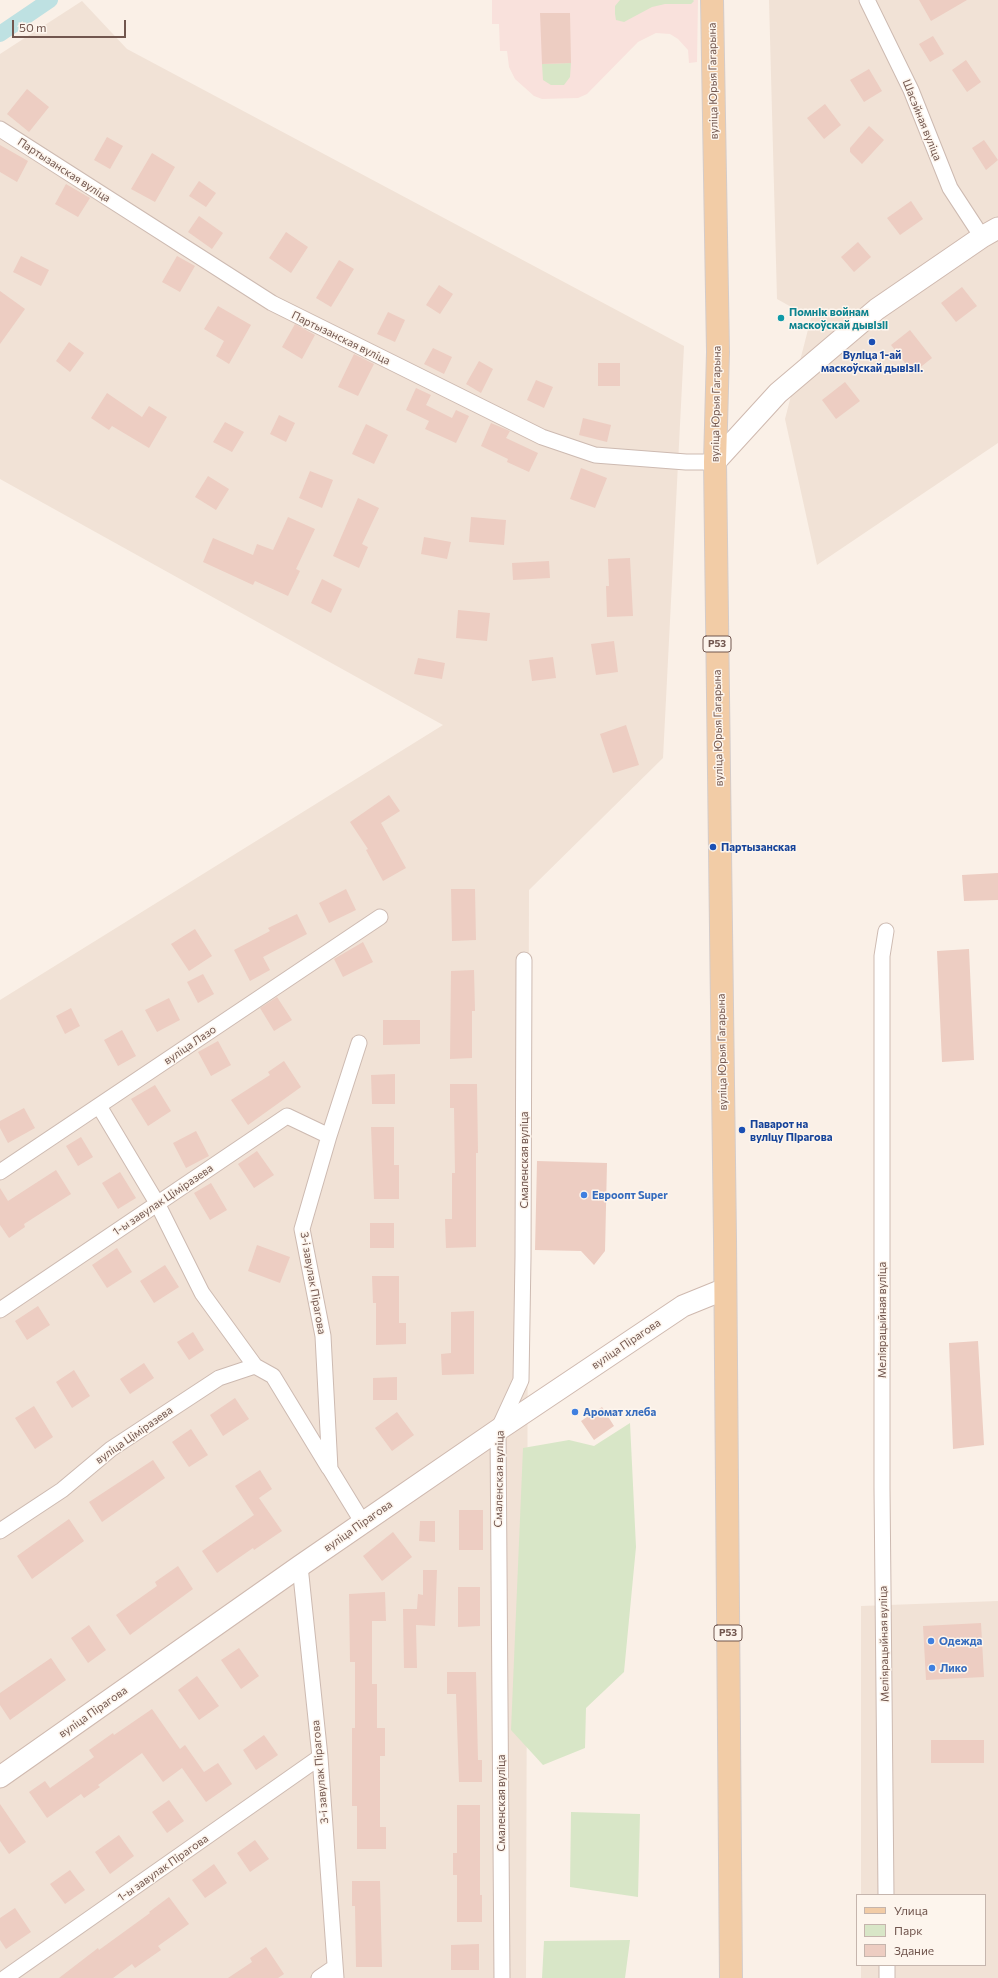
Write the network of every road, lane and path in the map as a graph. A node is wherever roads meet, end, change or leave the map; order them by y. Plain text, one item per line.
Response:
1 (712, 0) edge
2 (867, 0) edge
3 (0, 129) edge
4 (990, 233) edge
5 (715, 462) junction
6 (380, 917) dead end
7 (886, 931) dead end
8 (524, 960) dead end
9 (359, 1043) dead end
10 (99, 1106) junction
11 (329, 1136) junction
12 (0, 1172) edge
13 (157, 1203) junction
14 (725, 1289) junction
15 (0, 1310) edge
16 (255, 1366) junction
17 (498, 1430) junction
18 (330, 1469) junction
19 (363, 1522) junction
20 (0, 1531) edge
21 (300, 1566) junction
22 (320, 1757) junction
23 (0, 1777) edge
24 (886, 1894) edge
25 (887, 1966) edge
26 (335, 1972) edge
27 (5, 1978) edge
28 (319, 1978) edge
29 (502, 1978) edge
30 (731, 1978) edge
31 (887, 1978) edge

1 - 5 main road, вуліца Юрыя Гагарына / Р53
2 - 4 street, Шасэйная вуліца
3 - 5 street, Партызанская вуліца
4 - 5 main road
5 - 14 main road, вуліца Юрыя Гагарына / Р53
6 - 10 street, вуліца Лазо
7 - 24 street, Меліярацыйная вуліца
8 - 17 street, Смаленская вуліца
9 - 11 street, 3-і завулак Пірагова
10 - 12 street, вуліца Лазо
10 - 13 street
11 - 13 street, 1-ы завулак Ціміразева
11 - 18 street, 3-і завулак Пірагова
13 - 15 street, 1-ы завулак Ціміразева
13 - 16 street
14 - 17 main road, вуліца Пірагова
14 - 30 main road, Р53
16 - 18 street
16 - 20 street, вуліца Ціміразева
17 - 19 main road, вуліца Пірагова
17 - 29 street, Смаленская вуліца
18 - 19 street, 3-і завулак Пірагова
19 - 21 main road, вуліца Пірагова
21 - 22 street, 3-і завулак Пірагова
21 - 23 main road, вуліца Пірагова
22 - 26 street, 3-і завулак Пірагова
22 - 27 street, 1-ы завулак Пірагова
25 - 31 street
26 - 28 street

